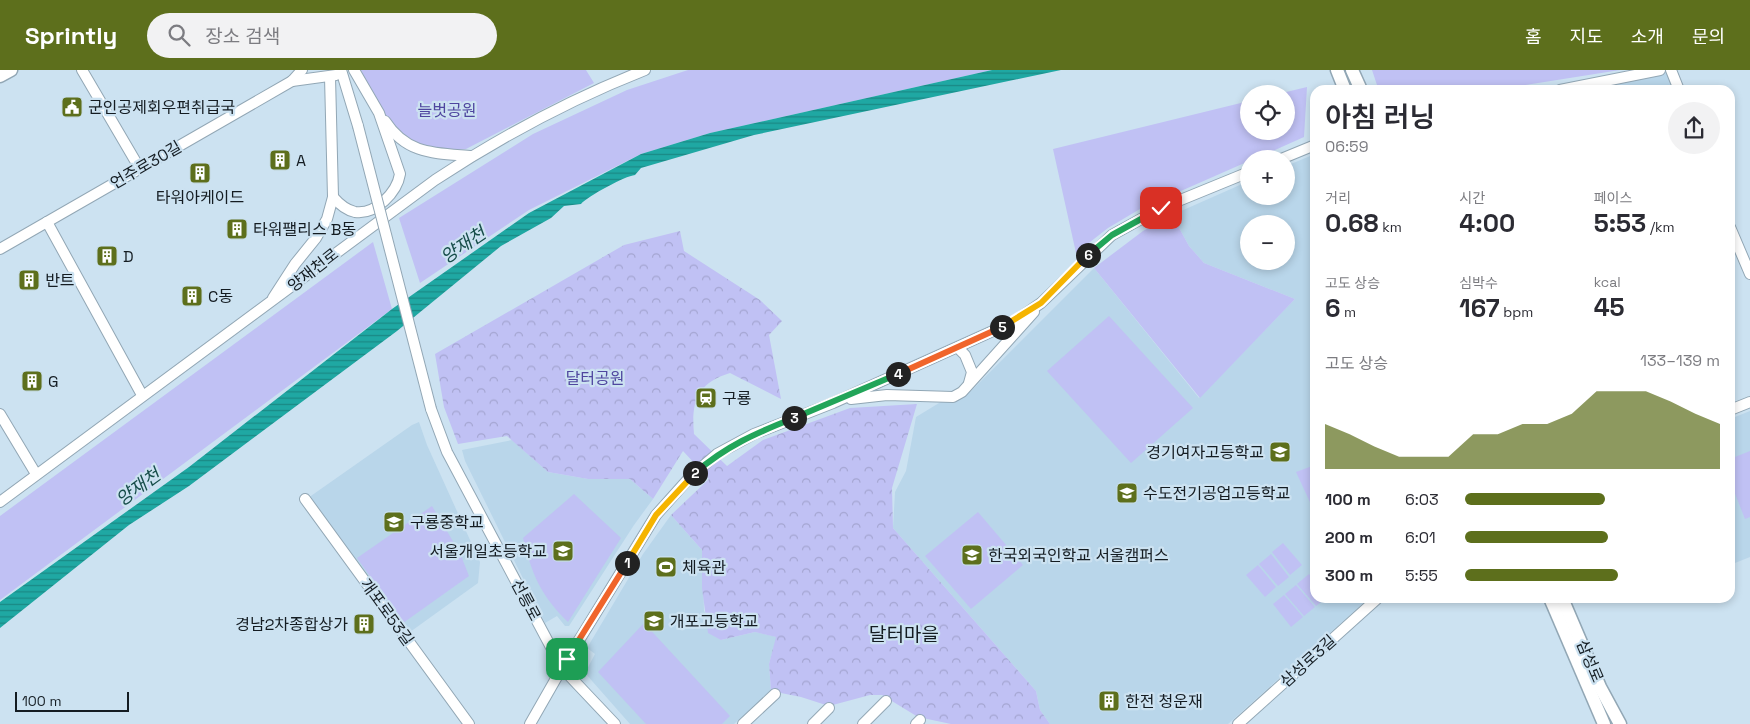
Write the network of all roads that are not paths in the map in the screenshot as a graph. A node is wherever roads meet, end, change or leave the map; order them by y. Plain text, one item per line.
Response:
1 (12, 70) edge
2 (82, 70) edge
3 (302, 70) edge
4 (354, 70) edge
5 (645, 70) edge
6 (1337, 70) edge
7 (1352, 70) edge
8 (1660, 70) edge
9 (1671, 70) edge
10 (342, 72) edge
11 (0, 76) edge
12 (330, 76) junction
13 (292, 81) junction
14 (1343, 85) edge
15 (1359, 85) edge
16 (1585, 85) edge
17 (1677, 85) edge
18 (380, 113) junction
19 (1310, 147) edge
20 (1295, 153) edge
21 (472, 156) junction
22 (140, 169) junction
23 (1240, 176) edge
24 (332, 197) junction
25 (47, 222) junction
26 (1735, 239) edge
27 (0, 249) edge
28 (1750, 274) edge
29 (1041, 303) junction
30 (268, 305) junction
31 (958, 348) junction
32 (968, 386) junction
33 (142, 395) junction
34 (1750, 402) edge
35 (833, 403) junction
36 (1735, 408) edge
37 (0, 414) edge
38 (36, 474) junction
39 (305, 499) dead end
40 (0, 502) edge
41 (1372, 603) edge
42 (1552, 603) edge
43 (1564, 603) edge
44 (562, 668) junction
45 (775, 694) dead end
46 (886, 701) dead end
47 (829, 708) dead end
48 (469, 724) edge
49 (530, 724) edge
50 (615, 724) edge
51 (743, 724) edge
52 (812, 724) edge
53 (863, 724) edge
54 (1238, 724) edge
55 (1604, 724) edge
56 (1620, 724) edge

1 - 11 main road
2 - 22 street
3 - 13 street
4 - 18 street
5 - 21 street, 양재천로
6 - 14 main road
7 - 15 main road
8 - 16 street
9 - 17 street
10 - 12 street
10 - 44 street, 선릉로, bridge
12 - 13 street
12 - 24 street
13 - 22 street, 언주로30길
18 - 21 street
18 - 24 street
19 - 20 street
21 - 30 street, 양재천로
22 - 25 street, 언주로30길
23 - 29 street
24 - 30 street
25 - 27 street, 언주로30길
25 - 33 street
26 - 28 street
29 - 31 street
29 - 32 street
30 - 33 street, 양재천로
31 - 32 street
31 - 35 street
32 - 35 street
33 - 38 street, 양재천로
34 - 36 street
35 - 44 street
37 - 38 street
38 - 40 street, 양재천로
39 - 48 street, 개포로53길
41 - 54 street, 삼성로3길
42 - 55 main road, 삼성로
43 - 56 main road, 삼성로
44 - 49 street
44 - 50 street, 선릉로
45 - 51 street
46 - 53 street
47 - 52 street

